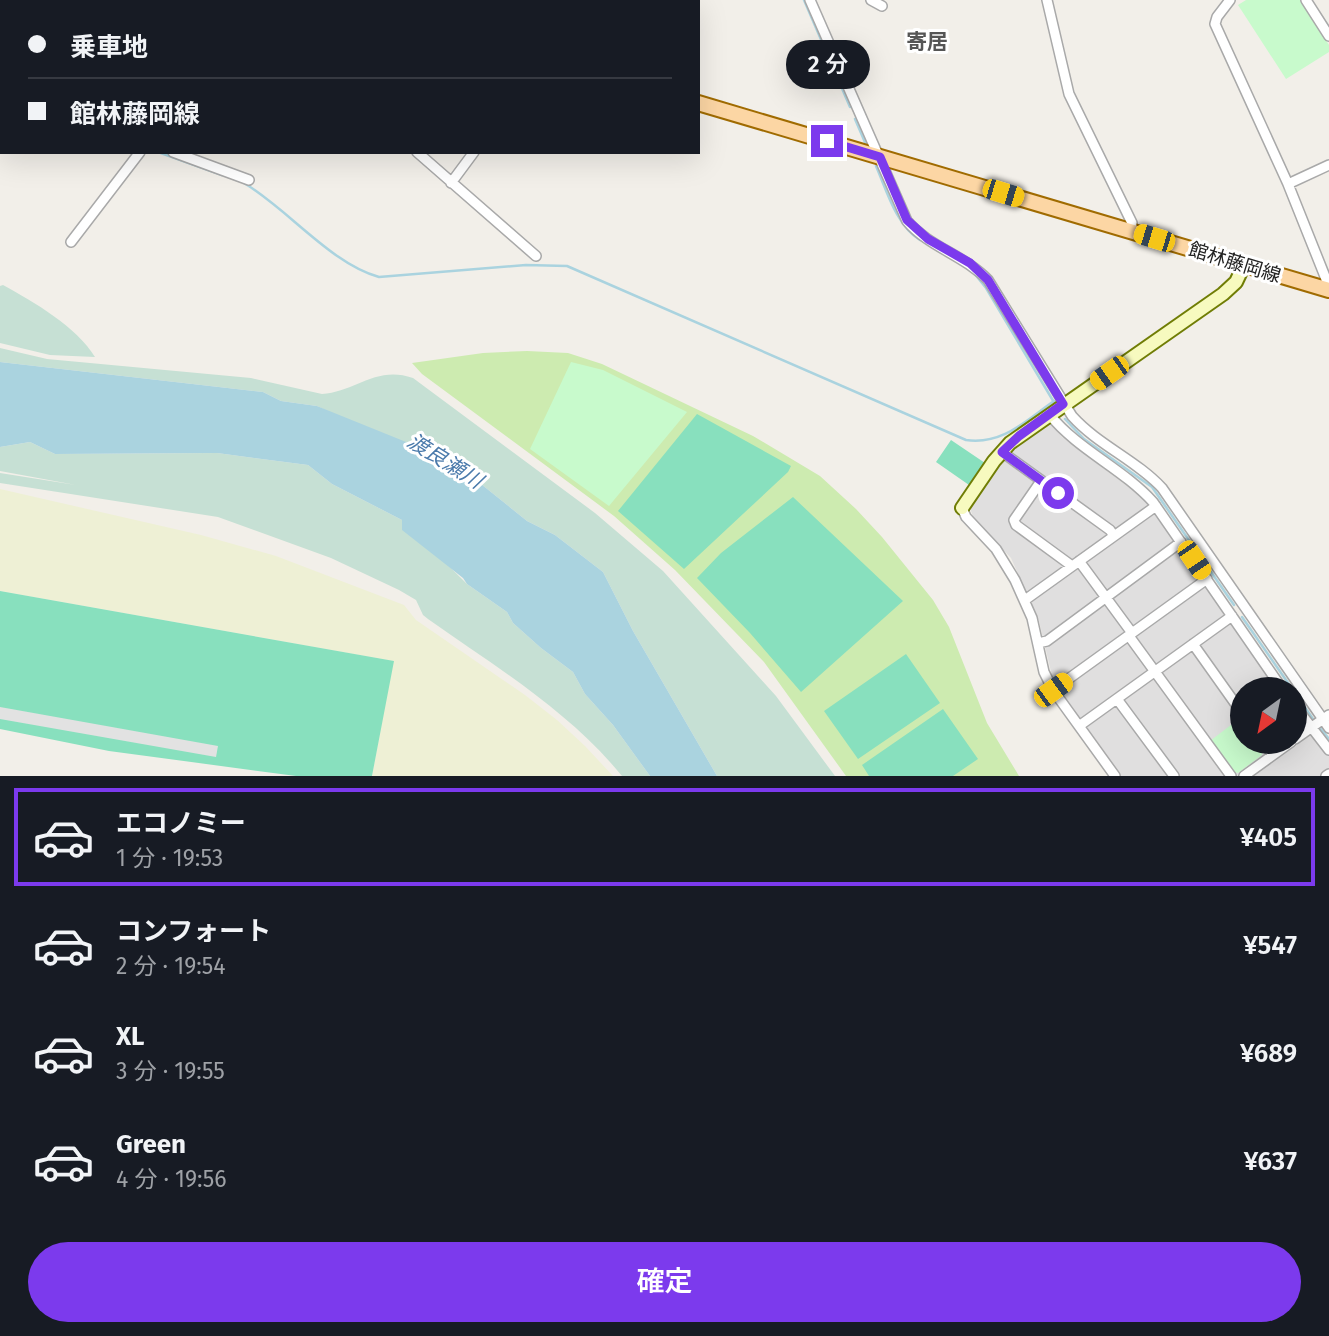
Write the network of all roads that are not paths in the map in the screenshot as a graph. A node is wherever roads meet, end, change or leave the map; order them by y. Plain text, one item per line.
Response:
1 (810, 0) edge
2 (871, 0) edge
3 (1047, 0) edge
4 (1230, 0) edge
5 (1306, 0) edge
6 (882, 6) dead end
7 (1329, 36) edge
8 (700, 104) edge
9 (138, 154) edge
10 (178, 154) edge
11 (419, 154) edge
12 (473, 154) edge
13 (880, 157) junction
14 (1329, 165) edge
15 (248, 180) dead end
16 (451, 183) junction
17 (1288, 184) junction
18 (1131, 231) junction
19 (71, 242) dead end
20 (536, 256) dead end
21 (1244, 265) junction
22 (1327, 290) edge
23 (1063, 404) junction
24 (1049, 414) junction
25 (1002, 452) junction
26 (1041, 481) junction
27 (1156, 506) junction
28 (962, 508) joint
29 (1114, 536) junction
30 (1181, 541) junction
31 (1075, 564) junction
32 (1207, 579) junction
33 (1106, 597) junction
34 (1025, 600) junction
35 (1232, 616) junction
36 (1131, 634) junction
37 (1038, 643) junction
38 (1193, 644) junction
39 (1155, 671) junction
40 (1274, 677) edge
41 (1053, 690) junction
42 (1230, 696) edge
43 (1117, 699) junction
44 (1326, 717) edge
45 (1307, 724) edge
46 (1079, 726) junction
47 (1310, 728) junction
48 (1329, 728) edge
49 (1307, 730) edge
50 (1329, 750) edge
51 (1273, 755) edge
52 (1115, 776) edge
53 (1174, 776) edge
54 (1231, 776) edge
55 (1244, 776) edge

1 - 13 street
2 - 6 street
3 - 18 street
4 - 17 street
5 - 7 street
8 - 13 main road, 館林藤岡線
9 - 19 street
10 - 15 street
11 - 16 street
12 - 16 street
13 - 18 main road, 館林藤岡線
13 - 23 street
14 - 17 street
16 - 20 street
17 - 22 street
18 - 21 main road, 館林藤岡線
21 - 22 main road, 館林藤岡線
21 - 23 street
23 - 24 street
23 - 44 street
24 - 25 street
24 - 27 street
25 - 26 street
25 - 28 street
26 - 29 street
26 - 31 street
27 - 29 street
27 - 30 street
28 - 34 street
29 - 31 street
30 - 32 street
30 - 33 street
31 - 33 street
31 - 34 street
32 - 35 street
32 - 36 street
33 - 36 street
33 - 37 street
34 - 37 street
35 - 38 street
35 - 40 street
36 - 39 street
36 - 41 street
37 - 41 street
38 - 39 street
38 - 42 street
39 - 43 street
39 - 54 street
41 - 46 street
43 - 46 street
43 - 53 street
44 - 47 street
44 - 48 street
45 - 47 street
46 - 52 street
47 - 49 street
47 - 50 street
51 - 55 street

